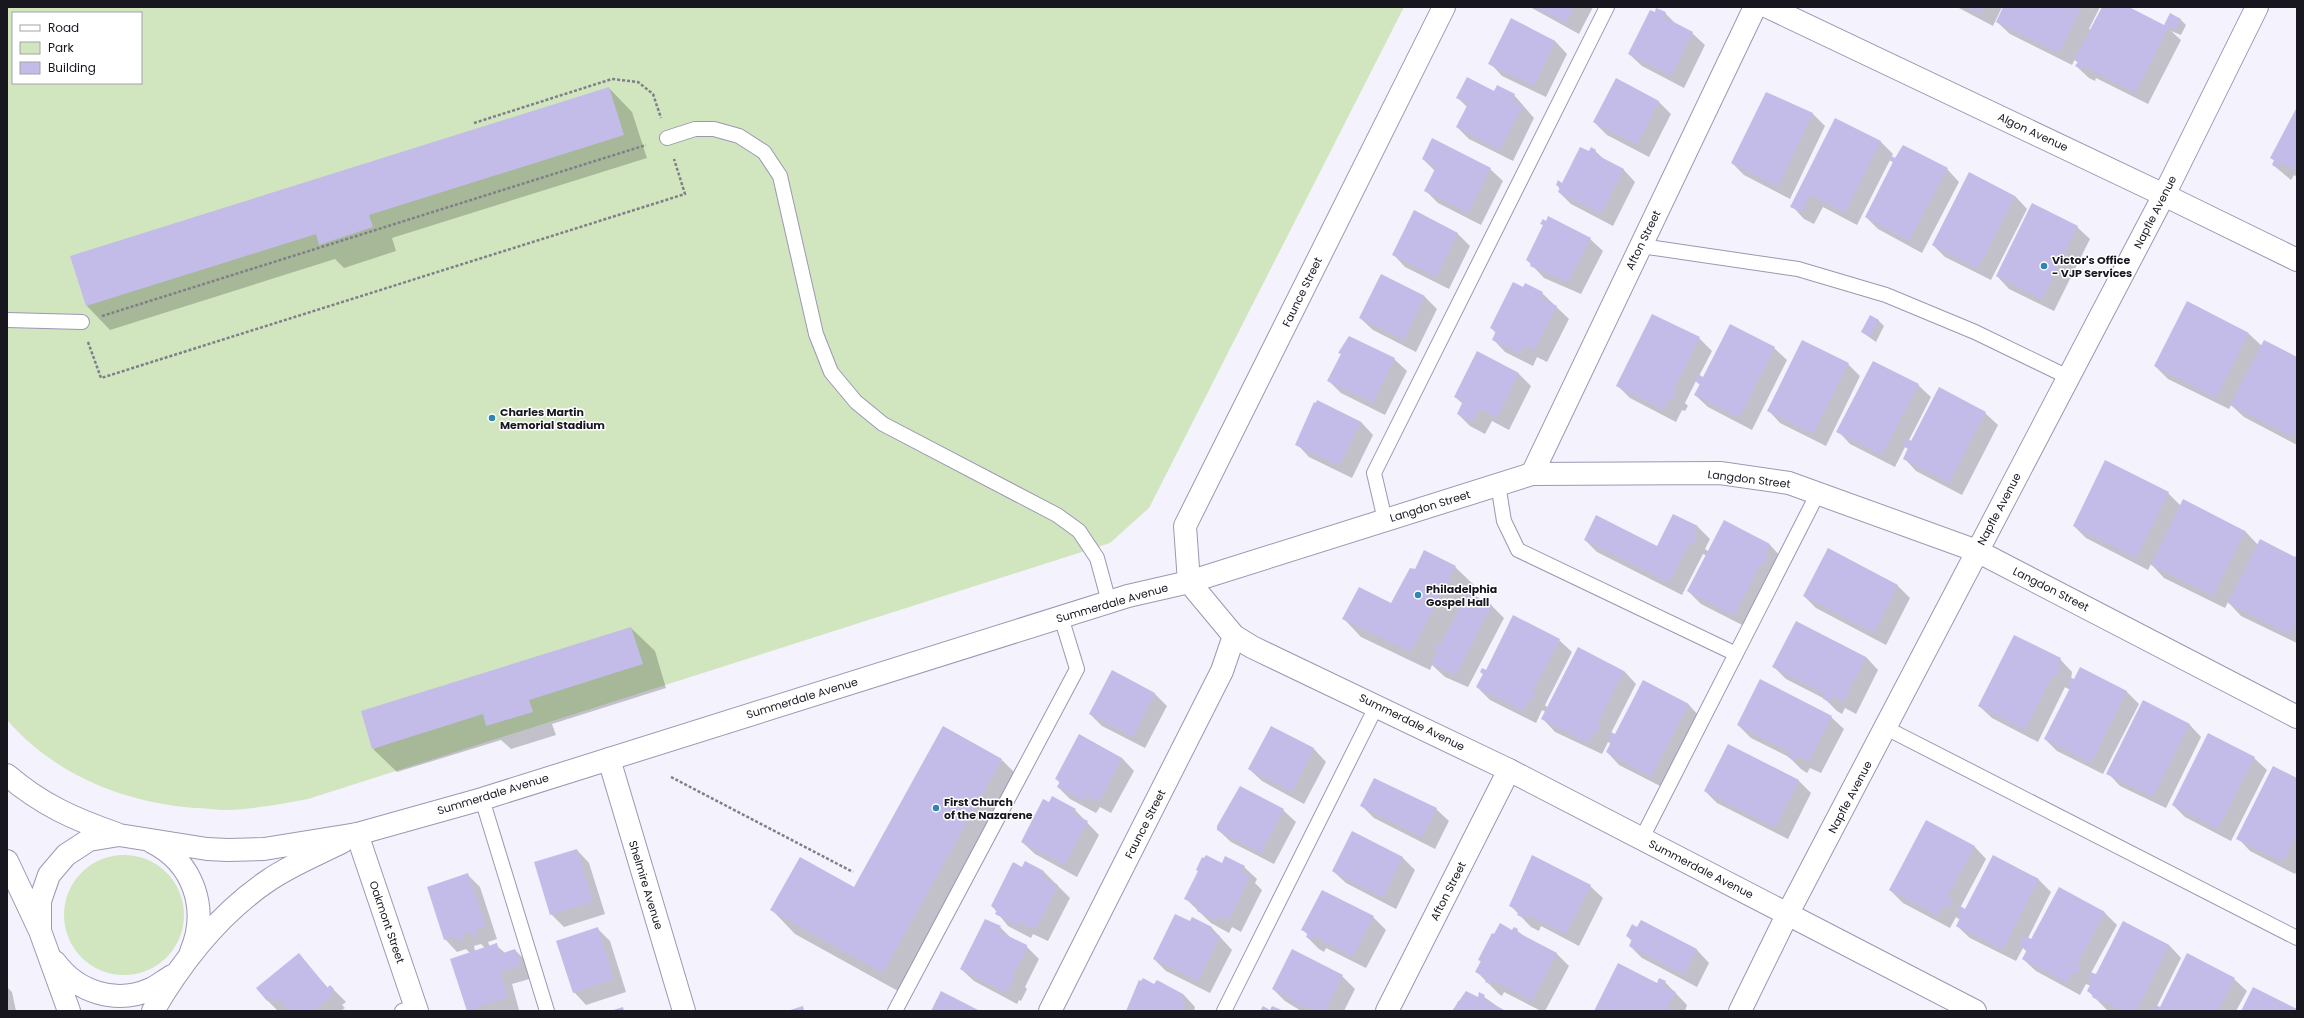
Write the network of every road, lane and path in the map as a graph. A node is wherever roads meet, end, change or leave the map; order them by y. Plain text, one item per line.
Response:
1 (1444, 7) edge
2 (1607, 7) edge
3 (1755, 7) edge
4 (1768, 7) edge
5 (2257, 7) edge
6 (474, 123) dead end
7 (667, 138) junction
8 (2164, 195) junction
9 (1641, 246) junction
10 (2297, 260) edge
11 (7, 320) edge
12 (82, 322) junction
13 (2068, 377) junction
14 (1532, 474) junction
15 (1498, 484) junction
16 (1818, 493) junction
17 (1385, 520) junction
18 (1977, 551) junction
19 (1189, 582) junction
20 (1109, 602) junction
21 (1061, 617) junction
22 (1234, 636) junction
23 (1736, 654) junction
24 (1377, 705) junction
25 (2297, 717) edge
26 (1886, 728) junction
27 (609, 759) junction
28 (1509, 770) junction
29 (7, 775) edge
30 (671, 777) dead end
31 (482, 799) junction
32 (357, 834) junction
33 (124, 835) junction
34 (1642, 838) junction
35 (7, 862) edge
36 (853, 872) dead end
37 (1788, 913) junction
38 (40, 931) junction
39 (2297, 938) edge
40 (48, 952) junction
41 (183, 963) junction
42 (412, 1009) edge
43 (69, 1011) edge
44 (153, 1011) edge
45 (547, 1011) edge
46 (684, 1011) edge
47 (894, 1011) edge
48 (1050, 1011) edge
49 (1224, 1011) edge
50 (1387, 1011) edge
51 (1740, 1011) edge
52 (1975, 1011) edge

1 - 19 street, Faunce Street
2 - 17 lane
3 - 9 street, Afton Street
4 - 8 street, Algon Avenue
5 - 8 street, Napfle Avenue
6 - 7 path
7 - 12 path
7 - 12 path
7 - 20 lane
8 - 10 street, Algon Avenue
8 - 13 street, Napfle Avenue
9 - 13 lane
9 - 14 street, Afton Street
11 - 12 lane
13 - 18 street, Napfle Avenue
14 - 15 street, Langdon Street
14 - 16 street, Langdon Street
15 - 17 street, Langdon Street
15 - 23 lane
16 - 18 street, Langdon Street
16 - 23 lane
17 - 19 street, Langdon Street
18 - 25 street, Langdon Street
18 - 26 street, Napfle Avenue
19 - 20 street, Summerdale Avenue
19 - 22 street, Summerdale Avenue
20 - 21 street, Summerdale Avenue
21 - 27 street, Summerdale Avenue
21 - 47 lane
22 - 24 street, Summerdale Avenue
22 - 48 street, Faunce Street
23 - 34 lane
24 - 28 street, Summerdale Avenue
24 - 49 lane
26 - 37 street, Napfle Avenue
26 - 39 lane
27 - 31 street, Summerdale Avenue
27 - 46 street, Shelmire Avenue
28 - 34 street, Summerdale Avenue
28 - 50 street, Afton Street
29 - 33 street
30 - 36 path
31 - 32 street, Summerdale Avenue
31 - 45 lane
32 - 33 street, Summerdale Avenue
32 - 41 street, Summerdale Avenue
32 - 42 street, Oakmont Street
33 - 38 street, Summerdale Avenue
33 - 41 street
34 - 37 street, Summerdale Avenue
35 - 38 street
37 - 51 street, Napfle Avenue
37 - 52 street, Summerdale Avenue
38 - 40 street
40 - 41 street, Summerdale Avenue
40 - 43 street
41 - 44 street

